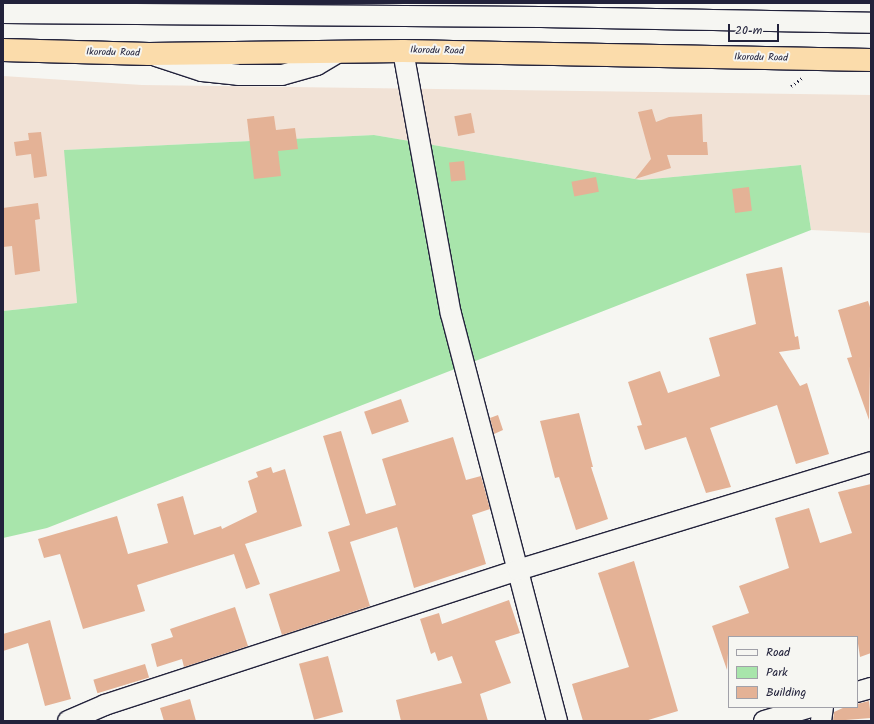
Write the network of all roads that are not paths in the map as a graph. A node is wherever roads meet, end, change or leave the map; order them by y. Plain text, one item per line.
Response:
1 (3, 13) edge
2 (871, 23) edge
3 (3, 50) edge
4 (403, 51) junction
5 (871, 60) edge
6 (871, 462) edge
7 (518, 570) junction
8 (871, 688) edge
9 (858, 692) edge
10 (808, 708) edge
11 (823, 708) edge
12 (68, 721) edge
13 (557, 721) edge
14 (764, 721) edge
15 (821, 721) edge

1 - 2 street
3 - 4 highway, Ikorodu Road
4 - 5 highway, Ikorodu Road
4 - 7 street
6 - 7 street
7 - 12 street
7 - 13 street
8 - 9 street
10 - 14 street
11 - 15 street

